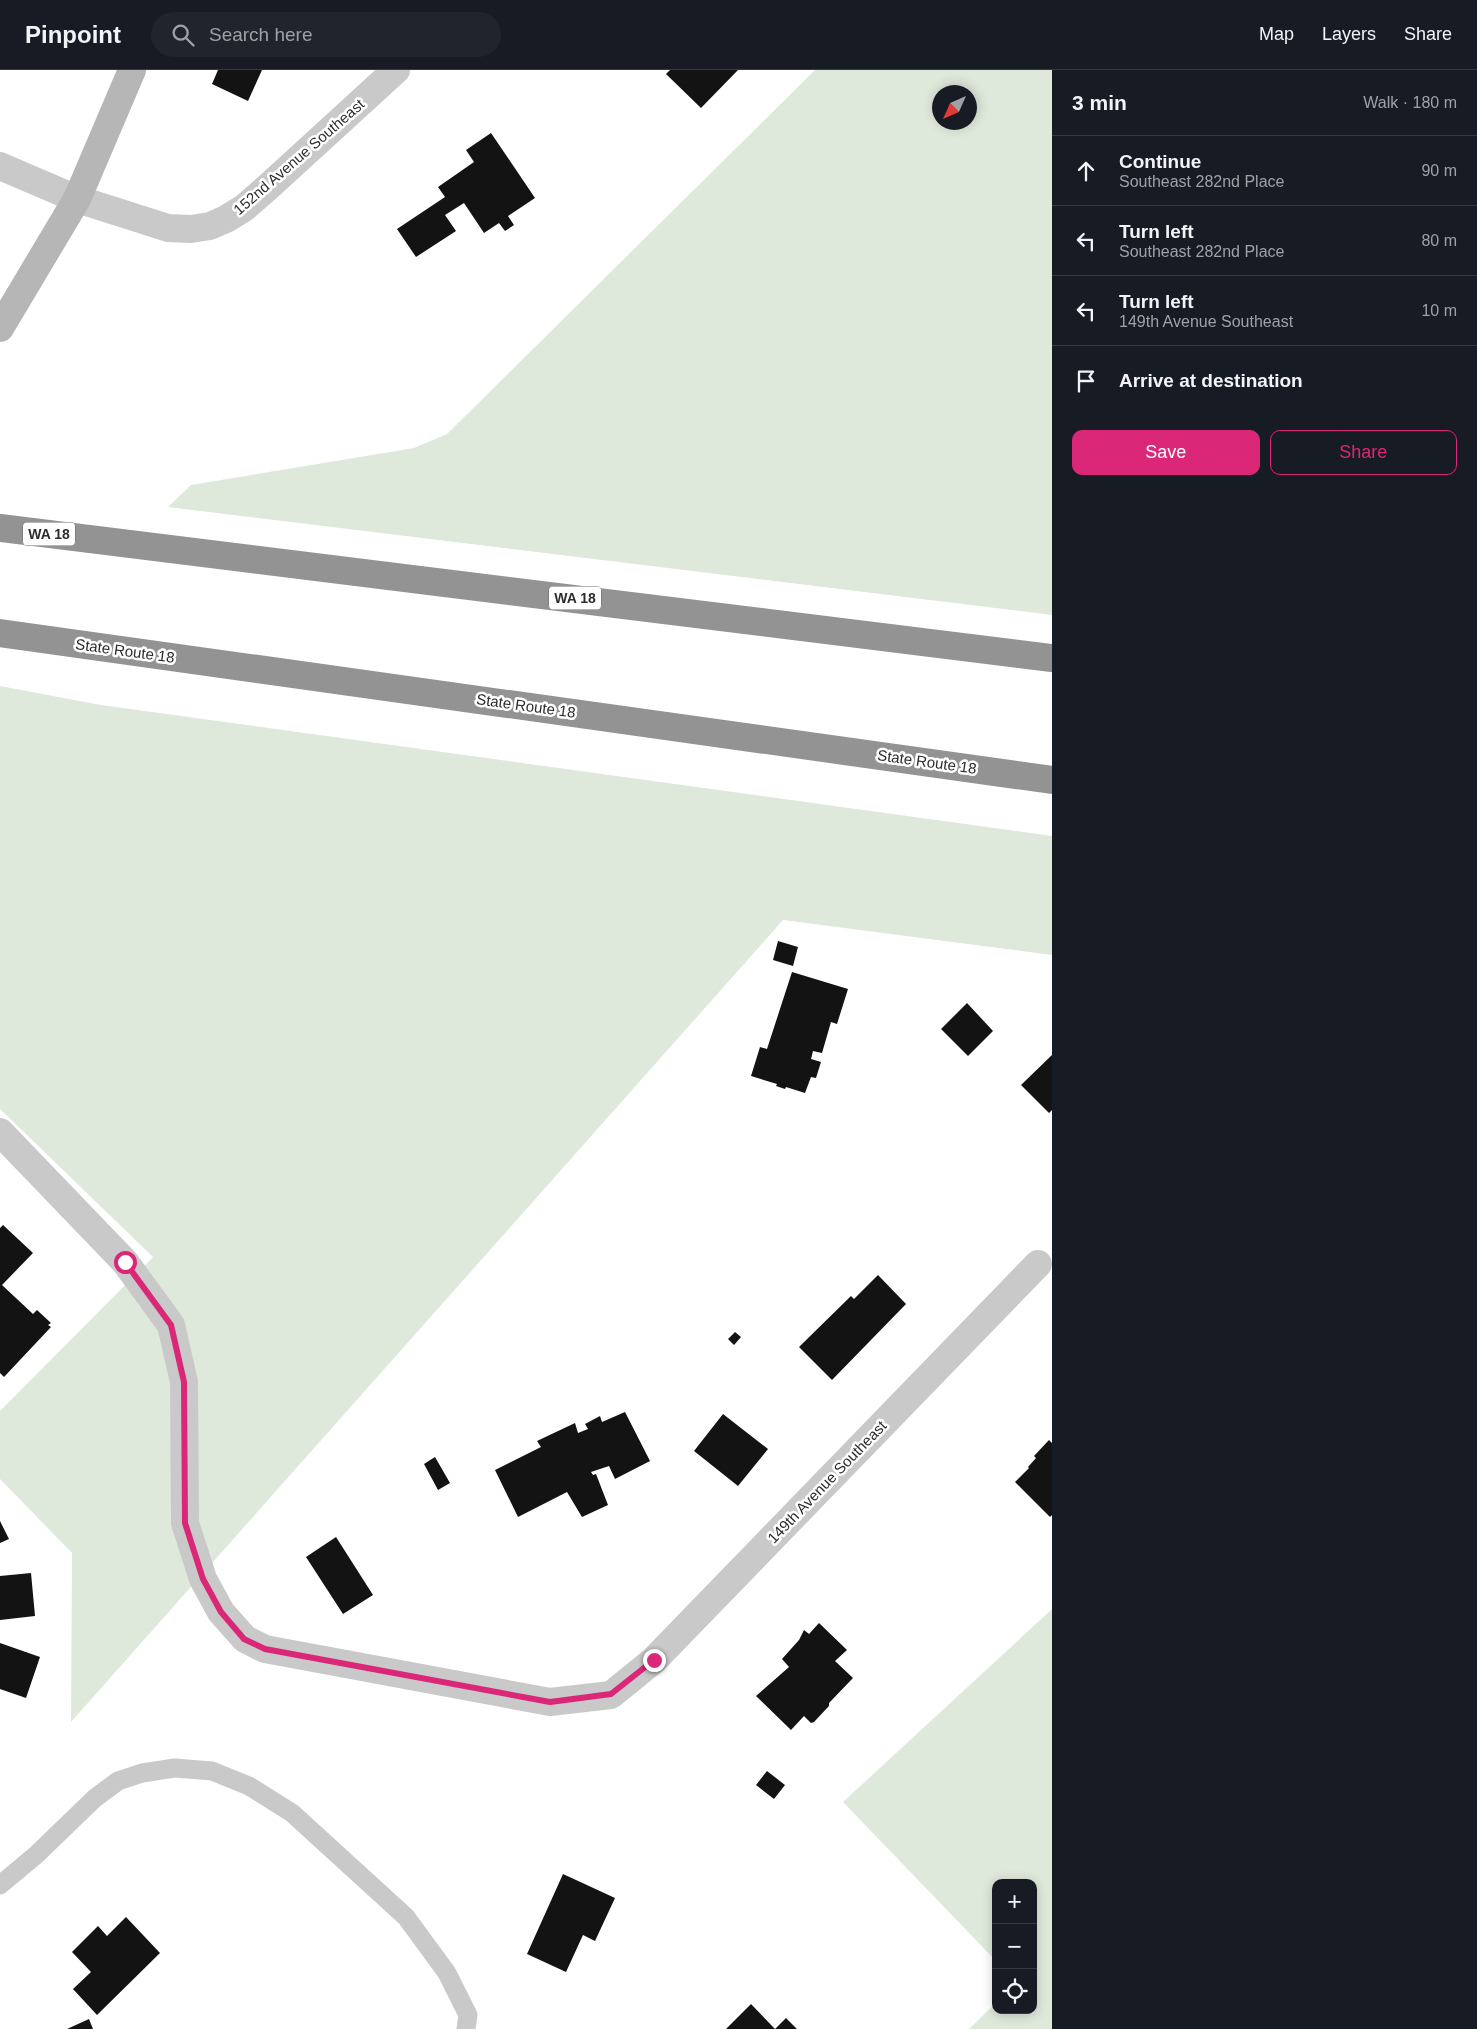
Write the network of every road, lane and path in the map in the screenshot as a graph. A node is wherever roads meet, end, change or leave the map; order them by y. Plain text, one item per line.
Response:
1 (132, 70) edge
2 (396, 70) edge
3 (0, 166) edge
4 (77, 199) junction
5 (0, 328) edge
6 (0, 528) edge
7 (9, 635) edge
8 (1052, 658) edge
9 (1052, 780) edge
10 (0, 1132) edge
11 (1038, 1264) dead end
12 (0, 1885) edge
13 (466, 2029) edge

1 - 4 street
2 - 4 street, 152nd Avenue Southeast
3 - 4 street, 152nd Avenue Southeast
4 - 5 street
6 - 8 highway, WA 18
7 - 9 highway, State Route 18
10 - 11 street, 149th Avenue Southeast
12 - 13 lane

